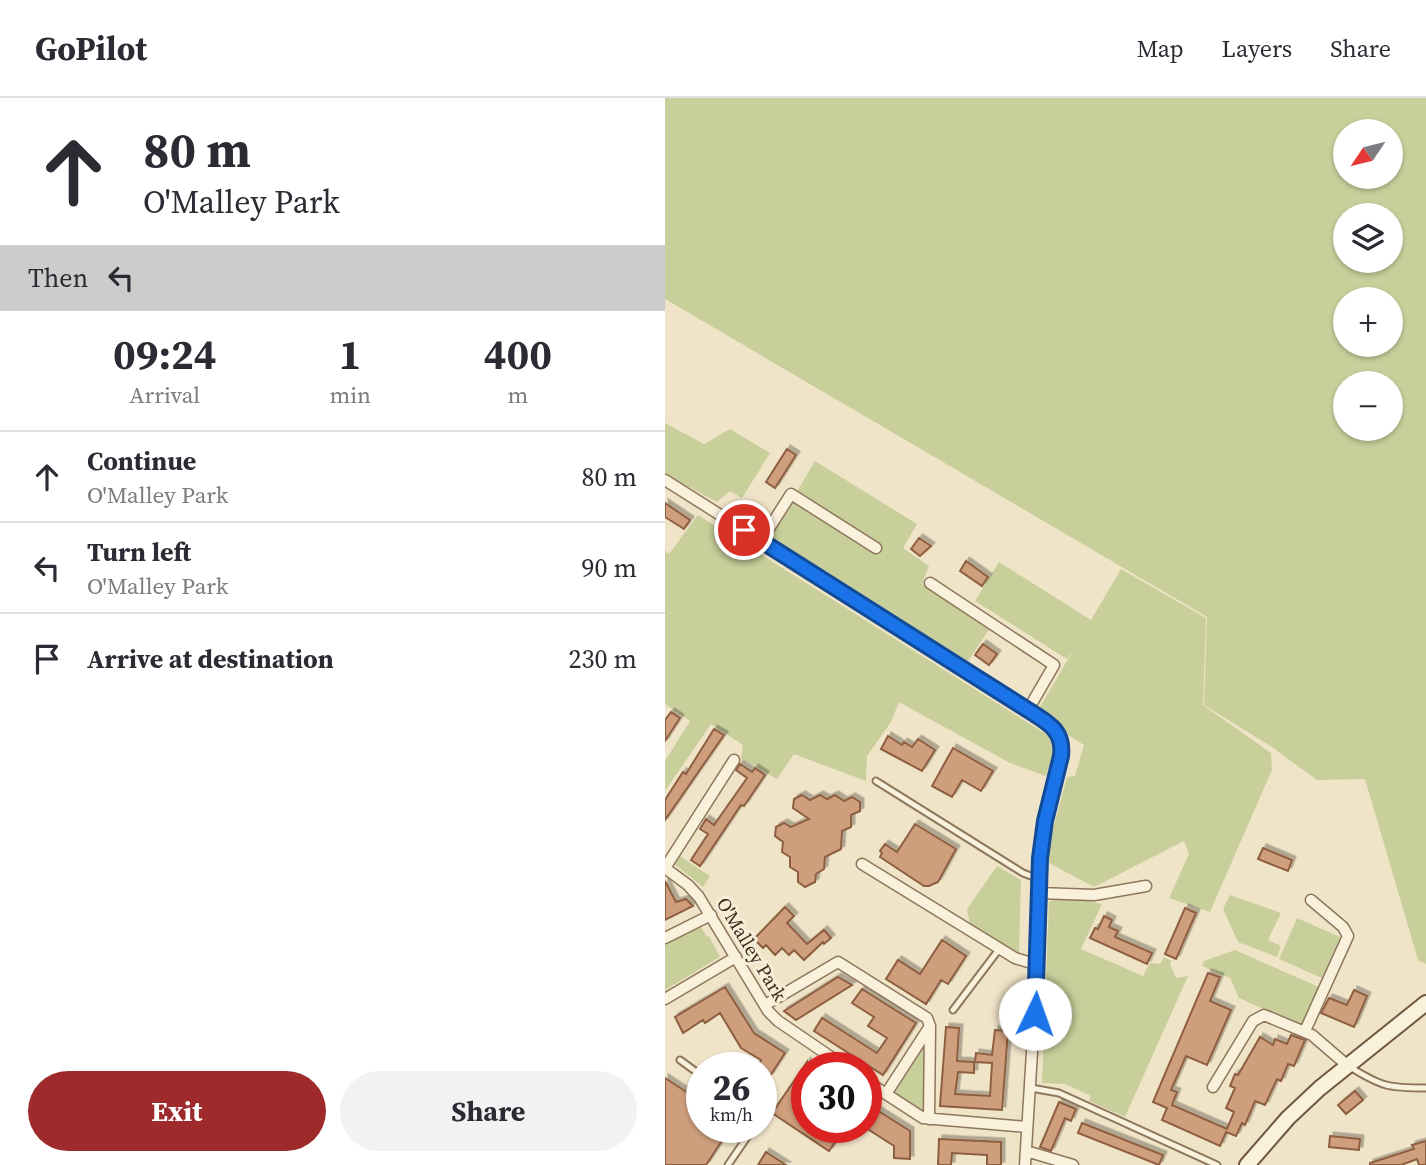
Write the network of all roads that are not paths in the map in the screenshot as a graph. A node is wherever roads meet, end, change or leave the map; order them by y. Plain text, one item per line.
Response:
1 (666, 483) edge
2 (761, 541) junction
3 (876, 548) dead end
4 (930, 583) dead end
5 (1028, 710) junction
6 (734, 760) dead end
7 (876, 781) dead end
8 (862, 864) dead end
9 (665, 868) edge
10 (1039, 879) junction
11 (1146, 886) dead end
12 (1039, 893) junction
13 (1311, 900) dead end
14 (711, 915) junction
15 (665, 938) edge
16 (1000, 948) junction
17 (736, 957) junction
18 (1038, 965) junction
19 (665, 999) edge
20 (1426, 1003) edge
21 (765, 1005) junction
22 (953, 1010) dead end
23 (930, 1026) junction
24 (1305, 1031) junction
25 (824, 1052) edge
26 (680, 1060) dead end
27 (686, 1064) edge
28 (1348, 1066) junction
29 (1213, 1087) dead end
30 (1031, 1088) junction
31 (1426, 1088) edge
32 (882, 1091) edge
33 (886, 1094) junction
34 (929, 1119) junction
35 (1027, 1127) junction
36 (743, 1143) edge
37 (1026, 1151) junction
38 (728, 1165) edge
39 (1025, 1165) edge
40 (1073, 1165) edge
41 (1217, 1165) edge
42 (1247, 1165) edge

1 - 2 street
2 - 3 street
2 - 5 street
4 - 5 street
5 - 10 street
6 - 9 street
7 - 10 lane
8 - 16 street
9 - 14 street, O'Malley Park
10 - 12 street
11 - 12 street
12 - 18 street
13 - 24 street
14 - 15 street
14 - 17 street, O'Malley Park
16 - 18 street
16 - 22 lane
17 - 19 street
17 - 21 street, O'Malley Park
18 - 30 street
20 - 28 main road
21 - 23 street
21 - 25 street, O'Malley Park
23 - 33 street
23 - 34 street
24 - 28 street
24 - 29 street
26 - 27 lane
28 - 31 lane
28 - 42 main road
30 - 35 street
30 - 41 lane
32 - 33 street
33 - 34 street
34 - 35 street
35 - 37 street
36 - 38 lane
37 - 39 street
37 - 40 street

